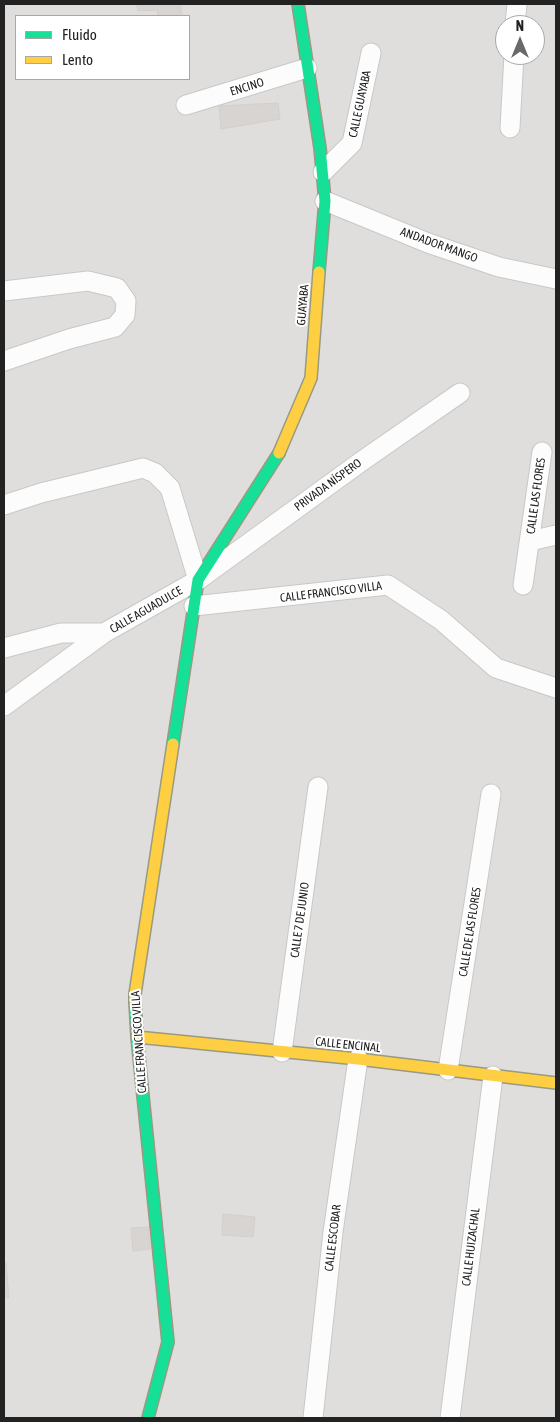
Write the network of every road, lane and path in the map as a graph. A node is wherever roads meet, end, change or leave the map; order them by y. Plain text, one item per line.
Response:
1 (298, 4) edge
2 (371, 53) dead end
3 (513, 65) edge
4 (307, 68) junction
5 (186, 105) dead end
6 (510, 128) dead end
7 (323, 172) junction
8 (325, 201) junction
9 (556, 279) edge
10 (4, 291) edge
11 (4, 360) edge
12 (460, 393) dead end
13 (542, 452) dead end
14 (4, 505) edge
15 (556, 535) edge
16 (530, 541) junction
17 (198, 580) junction
18 (523, 585) dead end
19 (194, 606) junction
20 (104, 634) junction
21 (4, 648) edge
22 (556, 688) edge
23 (4, 706) edge
24 (318, 787) dead end
25 (491, 794) dead end
26 (137, 1037) junction
27 (282, 1052) junction
28 (358, 1060) junction
29 (448, 1070) junction
30 (493, 1076) junction
31 (556, 1083) edge
32 (148, 1418) edge
33 (313, 1418) edge
34 (450, 1418) edge

1 - 4 street, GUAYABA
2 - 7 street, CALLE GUAYABA
3 - 6 street
4 - 5 street, ENCINO
4 - 7 street, GUAYABA
7 - 8 street, GUAYABA
8 - 9 street, ANDADOR MANGO
8 - 17 street, GUAYABA
10 - 11 street
12 - 17 street, PRIVADA NÍSPERO
13 - 16 street, CALLE LAS FLORES
14 - 17 street
15 - 16 street
16 - 18 street, CALLE LAS FLORES
17 - 19 street, CALLE FRANCISCO VILLA
17 - 20 street, CALLE AGUADULCE
19 - 22 street, CALLE FRANCISCO VILLA
19 - 26 street, CALLE FRANCISCO VILLA
20 - 21 street, CALLE AGUADULCE
20 - 23 street
24 - 27 street, CALLE 7 DE JUNIO
25 - 29 street, CALLE DE LAS FLORES
26 - 27 street, CALLE ENCINAL
26 - 32 street, CALLE FRANCISCO VILLA
27 - 28 street, CALLE ENCINAL
28 - 29 street, CALLE ENCINAL
28 - 33 street, CALLE ESCOBAR
29 - 30 street, CALLE ENCINAL
30 - 31 street, CALLE ENCINAL
30 - 34 street, CALLE HUIZACHAL

